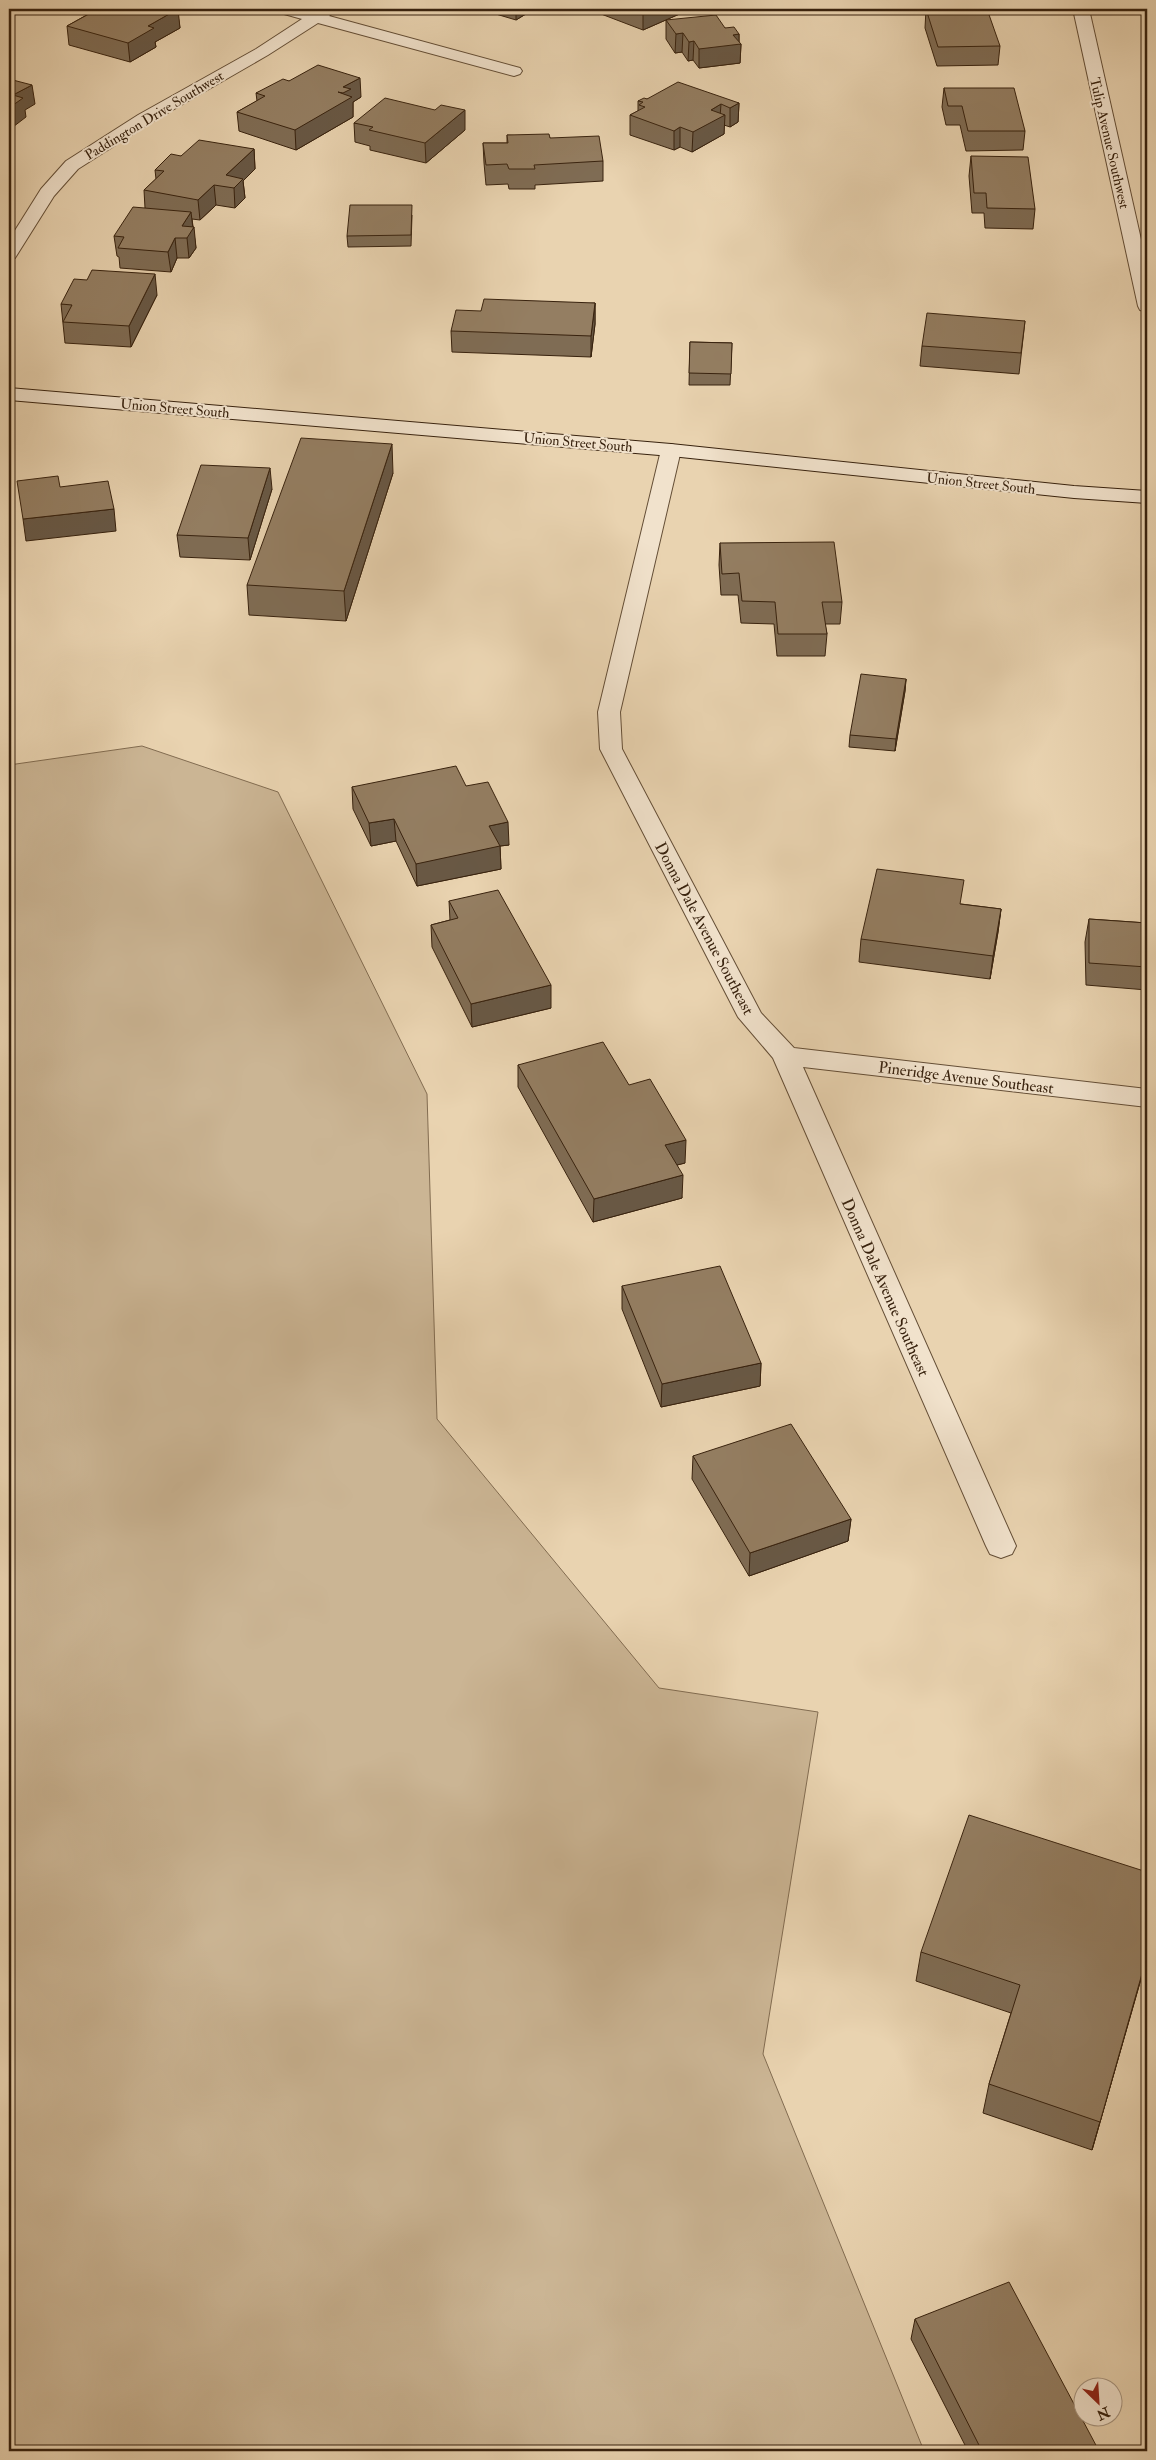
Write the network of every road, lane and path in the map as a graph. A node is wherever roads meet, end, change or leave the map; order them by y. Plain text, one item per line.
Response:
1 (284, 9) edge
2 (1081, 9) edge
3 (322, 13) edge
4 (514, 71) dead end
5 (9, 254) edge
6 (1147, 306) edge
7 (9, 394) edge
8 (671, 450) junction
9 (1147, 497) edge
10 (785, 1056) junction
11 (1147, 1098) edge
12 (1001, 1546) dead end

1 - 3 street
2 - 6 street, Tulip Avenue Southwest
3 - 4 street
3 - 5 street, Paddington Drive Southwest
7 - 8 street, Union Street South
8 - 9 street, Union Street South
8 - 10 street, Donna Dale Avenue Southeast
10 - 11 street, Pineridge Avenue Southeast
10 - 12 street, Donna Dale Avenue Southeast

